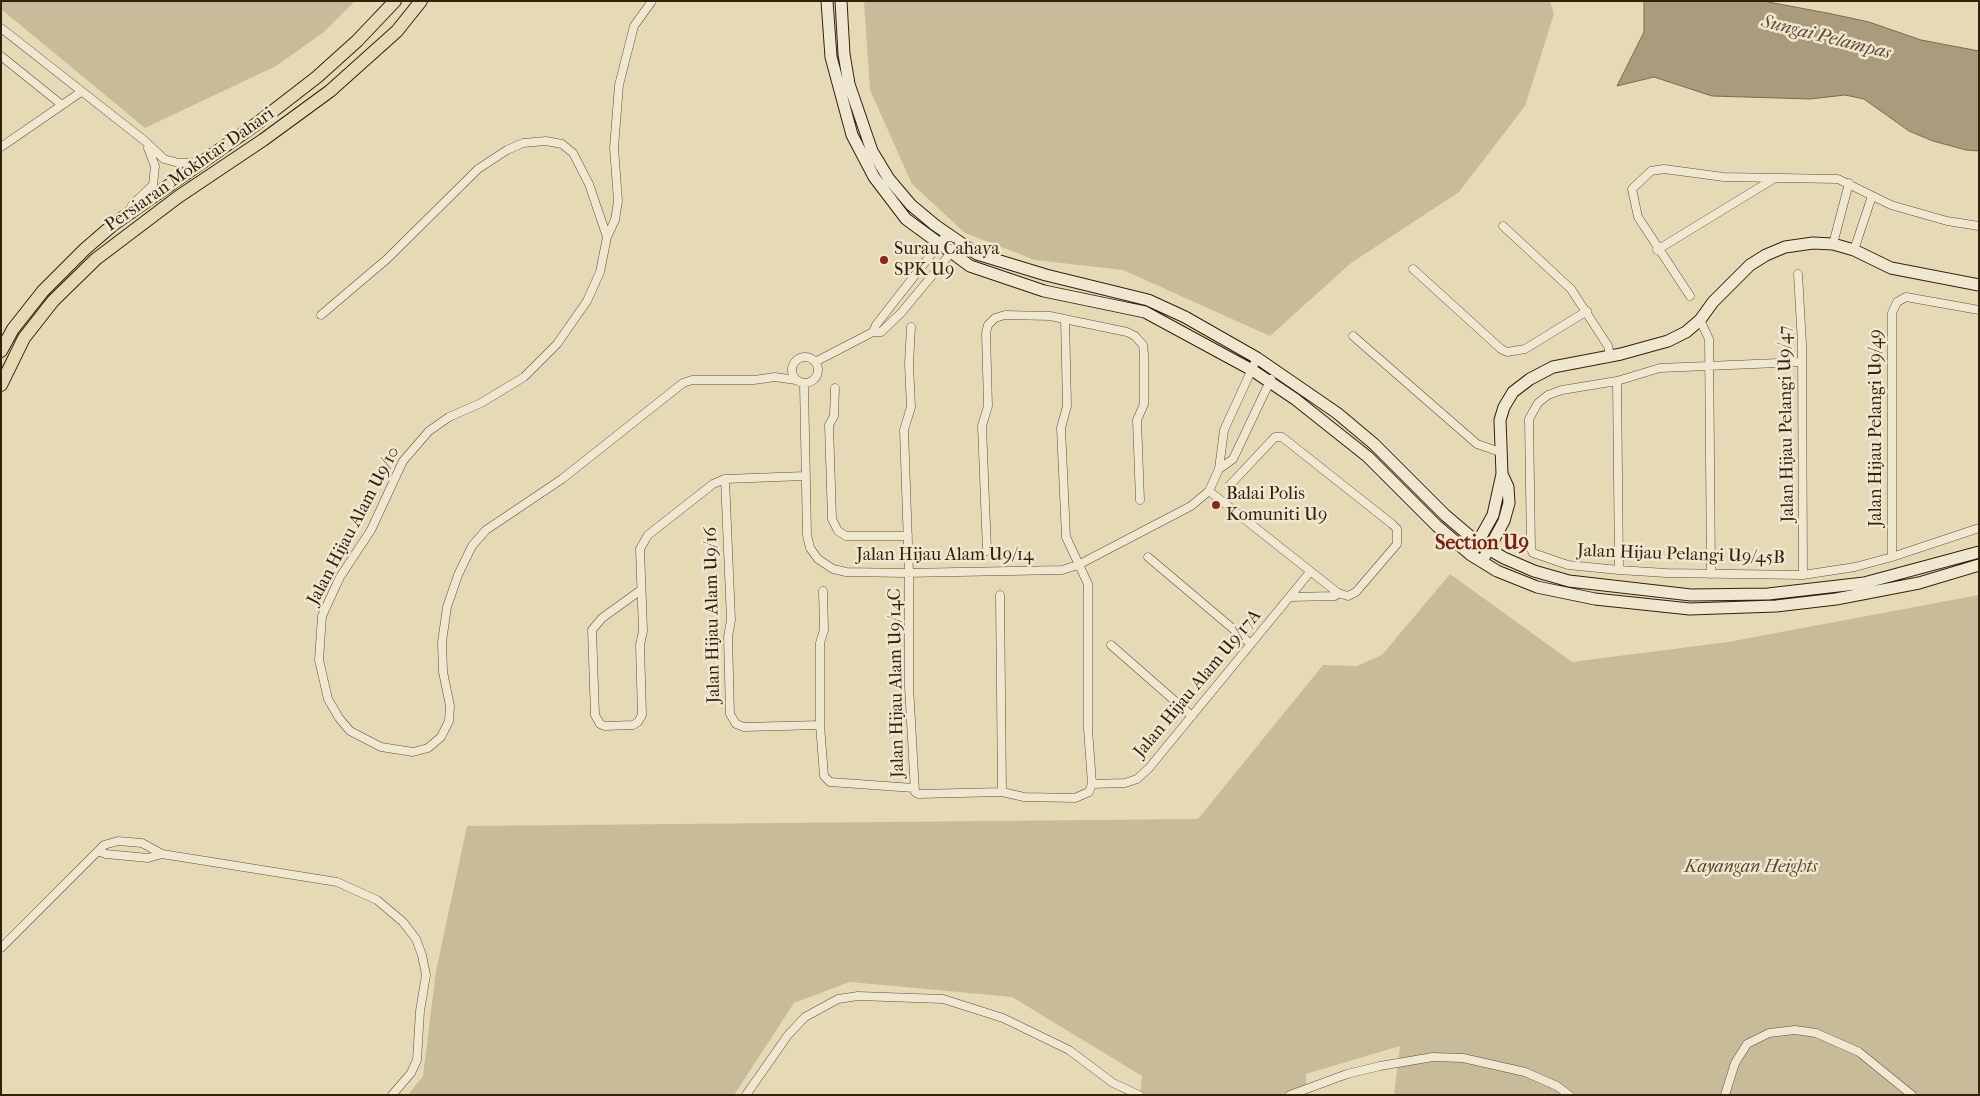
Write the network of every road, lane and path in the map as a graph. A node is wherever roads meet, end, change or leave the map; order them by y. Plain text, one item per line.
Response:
1 (385, 1) edge
2 (395, 1) edge
3 (421, 1) edge
4 (652, 1) edge
5 (827, 1) edge
6 (841, 1) edge
7 (1, 28) edge
8 (357, 41) junction
9 (1, 56) edge
10 (81, 92) junction
11 (62, 105) junction
12 (145, 141) junction
13 (1, 146) edge
14 (204, 161) junction
15 (1775, 178) junction
16 (1849, 183) junction
17 (1872, 196) junction
18 (114, 224) junction
19 (1503, 226) dead end
20 (1979, 226) edge
21 (947, 234) junction
22 (608, 237) junction
23 (959, 243) junction
24 (1832, 244) junction
25 (939, 245) junction
26 (1657, 250) junction
27 (1854, 250) junction
28 (952, 254) junction
29 (1413, 269) dead end
30 (1798, 274) dead end
31 (1979, 285) edge
32 (1690, 296) dead end
33 (1979, 310) edge
34 (1587, 311) junction
35 (321, 315) dead end
36 (1065, 319) junction
37 (1700, 320) junction
38 (910, 327) dead end
39 (872, 332) junction
40 (1353, 336) dead end
41 (1, 351) edge
42 (1610, 355) junction
43 (1257, 358) junction
44 (816, 362) junction
45 (1802, 362) junction
46 (794, 363) junction
47 (1709, 366) junction
48 (1252, 370) junction
49 (1275, 370) junction
50 (775, 377) junction
51 (796, 380) junction
52 (1617, 381) junction
53 (1269, 382) junction
54 (804, 384) junction
55 (1, 385) edge
56 (835, 388) dead end
57 (1500, 452) junction
58 (1219, 469) junction
59 (1502, 474) junction
60 (805, 476) junction
61 (725, 479) junction
62 (1229, 486) dead end
63 (1209, 491) junction
64 (1140, 500) dead end
65 (1487, 526) junction
66 (1460, 527) junction
67 (1979, 528) edge
68 (1499, 531) junction
69 (908, 536) junction
70 (1478, 542) junction
71 (1489, 549) junction
72 (987, 551) dead end
73 (1979, 552) edge
74 (1471, 555) junction
75 (1148, 557) dead end
76 (1504, 558) junction
77 (1892, 558) junction
78 (1482, 562) junction
79 (1078, 565) junction
80 (1979, 565) edge
81 (1619, 570) junction
82 (1310, 572) junction
83 (910, 573) junction
84 (1711, 574) junction
85 (1803, 575) junction
86 (641, 590) junction
87 (823, 591) dead end
88 (1338, 594) junction
89 (1000, 595) dead end
90 (1290, 597) junction
91 (1251, 644) junction
92 (1111, 645) dead end
93 (1192, 716) junction
94 (820, 725) junction
95 (1092, 784) junction
96 (914, 790) junction
97 (1002, 792) junction
98 (98, 851) junction
99 (162, 854) junction
100 (1, 948) edge
101 (1317, 1085) junction
102 (1128, 1092) edge
103 (392, 1095) edge
104 (746, 1095) edge
105 (1139, 1095) edge
106 (1290, 1095) edge
107 (1318, 1095) edge
108 (1569, 1095) edge
109 (1725, 1095) edge
110 (1912, 1095) edge

1 - 8 main road
2 - 8 main road, Persiaran Mokhtar Dahari
3 - 55 main road, Persiaran Mokhtar Dahari
4 - 22 street, Jalan Hijau Alam U9/10
5 - 25 street
6 - 21 street
7 - 10 street
8 - 14 main road, Persiaran Mokhtar Dahari
9 - 11 street
10 - 11 street
10 - 12 street
11 - 13 street
12 - 14 street
12 - 18 street
14 - 18 main road, Persiaran Mokhtar Dahari
15 - 16 street
15 - 26 street
15 - 26 street
16 - 17 street
16 - 24 street
17 - 20 street
17 - 27 street
18 - 41 main road, Persiaran Mokhtar Dahari
19 - 34 street
21 - 23 street
21 - 25 street
22 - 35 street
22 - 50 street, Jalan Hijau Alam U9/10
23 - 28 street
23 - 43 street
24 - 27 street
24 - 37 street
25 - 28 street
25 - 39 street
26 - 32 street
27 - 31 street
28 - 39 street
28 - 48 street
29 - 34 street
30 - 45 street, Jalan Hijau Pelangi U9/47
33 - 77 street, Jalan Hijau Pelangi U9/49
34 - 42 street
36 - 64 street
36 - 72 street
36 - 79 street
37 - 42 street
37 - 47 street
38 - 69 street, Jalan Hijau Alam U9/14C
39 - 44 street
40 - 57 street
42 - 57 street
43 - 48 street
43 - 49 street
44 - 46 street
44 - 54 street
45 - 47 street
45 - 85 street, Jalan Hijau Pelangi U9/47
46 - 50 street, Jalan Hijau Alam U9/10
46 - 51 street
47 - 52 street
47 - 84 street
48 - 53 street
48 - 58 street
49 - 53 street
49 - 66 street
50 - 51 street, Jalan Hijau Alam U9/10
51 - 54 street, Jalan Hijau Alam U9/10
52 - 81 street
52 - 81 street, Jalan Hijau Pelangi U9/45B
53 - 58 street
53 - 74 street
54 - 60 street, Jalan Hijau Alam U9/14
56 - 69 street
57 - 59 street
58 - 63 street, Jalan Hijau Alam U9/14
59 - 65 street
59 - 68 street
60 - 61 street
60 - 83 street, Jalan Hijau Alam U9/14
61 - 86 street
61 - 94 street, Jalan Hijau Alam U9/16
62 - 88 street
63 - 79 street, Jalan Hijau Alam U9/14
63 - 82 street
65 - 66 street
65 - 70 street
66 - 70 street
67 - 77 street, Jalan Hijau Pelangi U9/45B
68 - 71 street
68 - 76 street
69 - 83 street, Jalan Hijau Alam U9/14C
70 - 71 street
70 - 74 street
71 - 76 street
71 - 78 street
73 - 76 street
74 - 78 street
75 - 91 street
77 - 85 street, Jalan Hijau Pelangi U9/45B
78 - 80 street
79 - 83 street, Jalan Hijau Alam U9/14
79 - 95 street
81 - 84 street, Jalan Hijau Pelangi U9/45B
82 - 88 street
82 - 90 street, Jalan Hijau Alam U9/17A
83 - 96 street, Jalan Hijau Alam U9/14C
84 - 85 street, Jalan Hijau Pelangi U9/45B
86 - 86 street
87 - 94 street
88 - 90 street
89 - 97 street
90 - 91 street, Jalan Hijau Alam U9/17A
91 - 93 street, Jalan Hijau Alam U9/17A
92 - 93 street
93 - 95 street, Jalan Hijau Alam U9/17A
94 - 96 street
95 - 97 street
96 - 97 street
98 - 99 street
98 - 99 street
98 - 100 street
99 - 103 street
101 - 106 street
101 - 107 street
101 - 108 street
102 - 104 street
102 - 105 street
109 - 110 street

